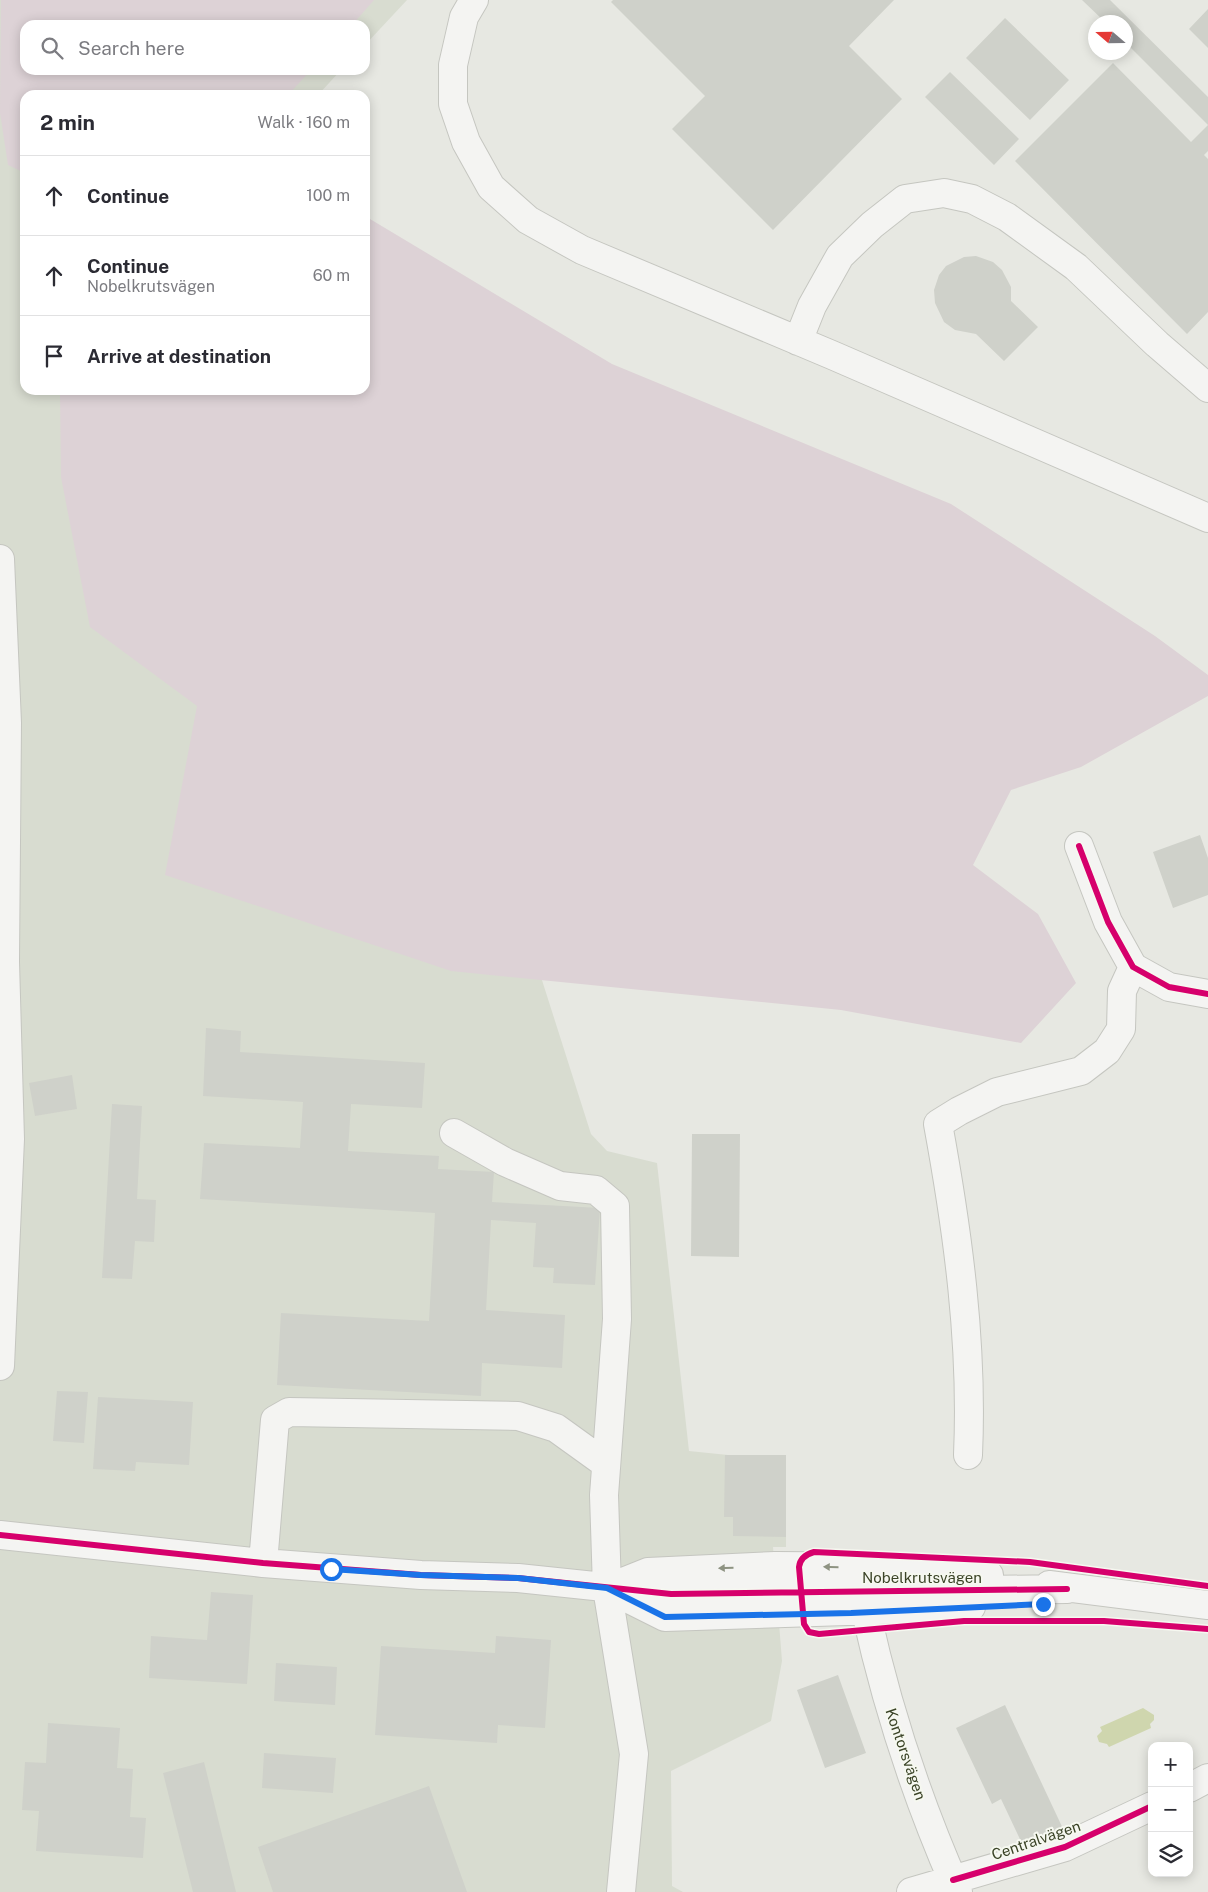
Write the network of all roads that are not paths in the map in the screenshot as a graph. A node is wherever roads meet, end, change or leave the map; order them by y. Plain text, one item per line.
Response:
1 (474, 0) edge
2 (798, 341) junction
3 (1208, 388) edge
4 (1208, 518) edge
5 (0, 559) edge
6 (1079, 846) dead end
7 (1133, 967) junction
8 (1208, 994) edge
9 (454, 1133) dead end
10 (4, 1160) edge
11 (0, 1366) edge
12 (968, 1455) dead end
13 (606, 1464) junction
14 (0, 1535) edge
15 (263, 1563) junction
16 (607, 1588) junction
17 (777, 1591) junction
18 (1144, 1597) junction
19 (1208, 1605) edge
20 (866, 1612) junction
21 (1208, 1778) edge
22 (1191, 1787) edge
23 (1148, 1808) edge
24 (955, 1886) edge
25 (621, 1892) edge
26 (911, 1892) edge

1 - 2 street
2 - 3 street
2 - 4 street
5 - 10 street
6 - 7 street
7 - 8 street
7 - 12 street
9 - 13 street
10 - 11 street
13 - 15 street
13 - 16 street
14 - 15 street
15 - 16 street
17 -> 16 street
16 - 17 street
16 - 25 street
18 -> 17 street, Nobelkrutsvägen
17 - 20 street, Nobelkrutsvägen
18 - 19 street
18 - 20 street, Nobelkrutsvägen
20 - 24 street, Kontorsvägen
21 - 22 street
23 - 24 street, Centralvägen
24 - 26 street, Centralvägen

